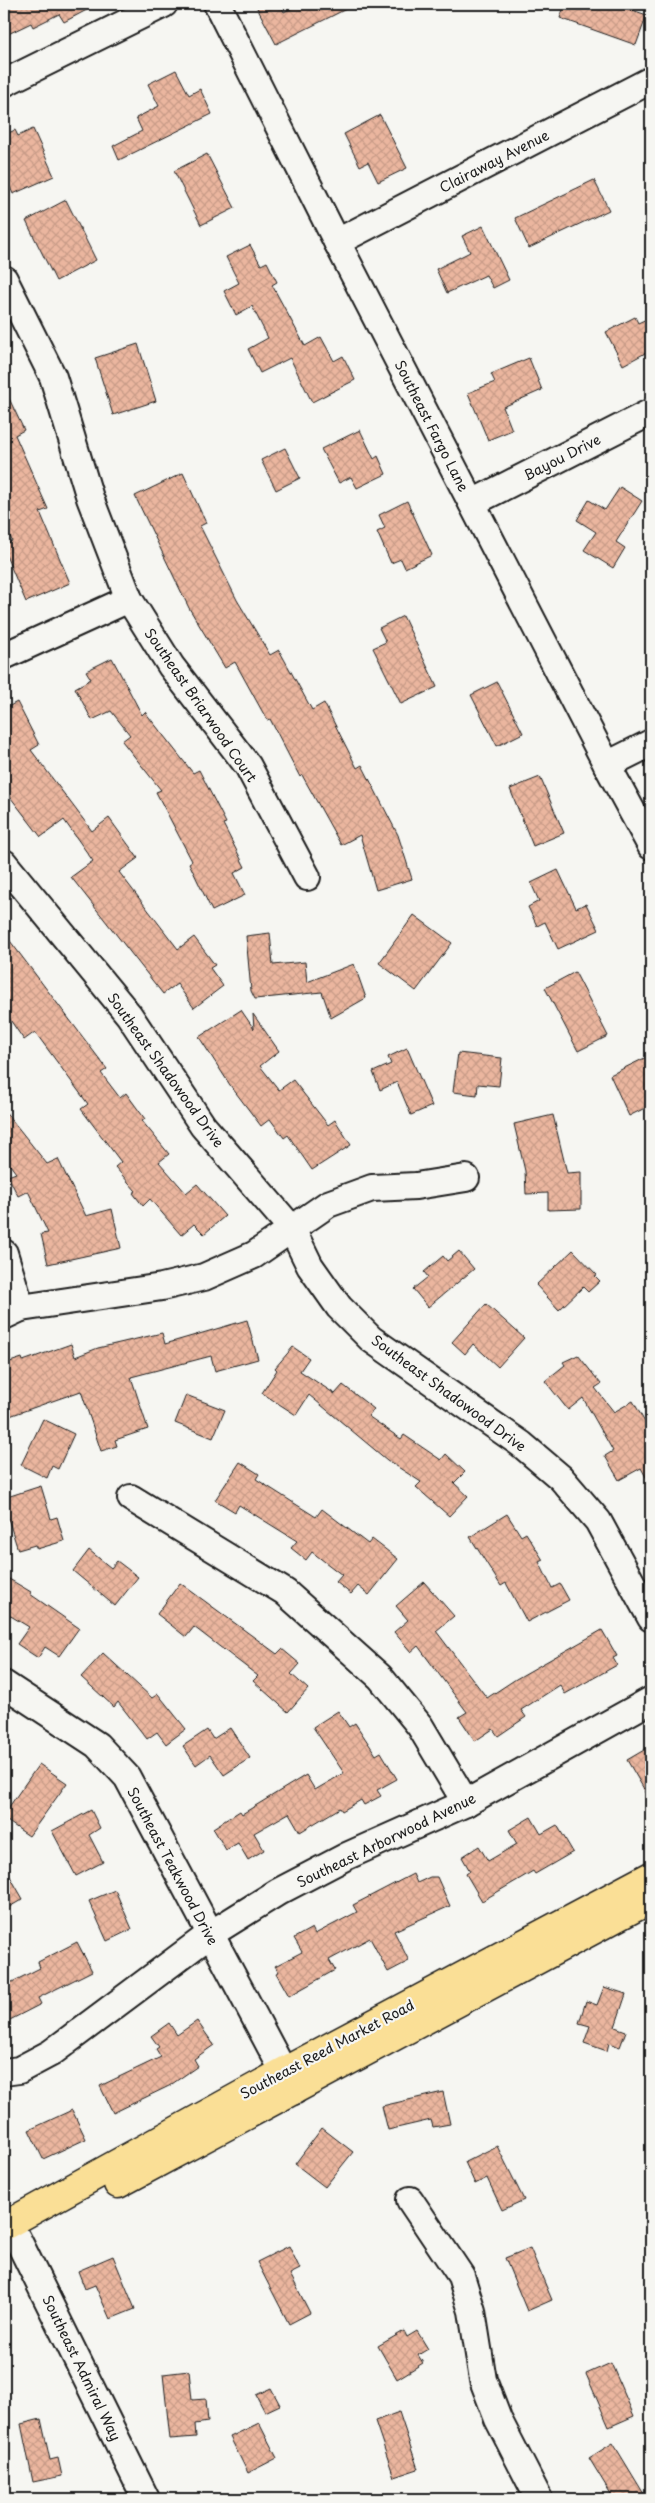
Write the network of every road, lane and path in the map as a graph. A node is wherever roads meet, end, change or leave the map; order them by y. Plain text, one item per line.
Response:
1 (164, 4) edge
2 (217, 4) edge
3 (651, 80) edge
4 (4, 83) edge
5 (336, 242) junction
6 (4, 279) edge
7 (651, 412) edge
8 (472, 503) junction
9 (129, 599) junction
10 (4, 656) edge
11 (651, 743) edge
12 (607, 765) junction
13 (651, 846) edge
14 (4, 863) edge
15 (307, 877) dead end
16 (466, 1178) dead end
17 (292, 1229) junction
18 (4, 1253) edge
19 (13, 1312) edge
20 (131, 1498) dead end
21 (651, 1618) edge
22 (7, 1692) edge
23 (651, 1700) edge
24 (466, 1803) junction
25 (651, 1876) edge
26 (651, 1899) edge
27 (209, 1935) junction
28 (4, 2072) edge
29 (289, 2081) junction
30 (410, 2200) dead end
31 (8, 2236) edge
32 (146, 2499) edge
33 (539, 2499) edge

1 - 4 street
2 - 5 street, Southeast Fargo Lane
3 - 5 street, Clairaway Avenue
5 - 8 street, Southeast Fargo Lane
6 - 9 street, Southeast Briarwood Court
7 - 8 street, Bayou Drive
8 - 12 street, Southeast Fargo Lane
9 - 10 street
9 - 15 street, Southeast Briarwood Court
11 - 12 street
12 - 13 street, Southeast Fargo Lane
14 - 17 street, Southeast Shadowood Drive
16 - 17 street
17 - 19 street
17 - 21 street, Southeast Shadowood Drive
18 - 19 street
20 - 24 street
22 - 27 street, Southeast Teakwood Drive
23 - 24 street, Southeast Arborwood Avenue
24 - 27 street, Southeast Arborwood Avenue
25 - 29 main road, Southeast Reed Market Road
26 - 29 main road, Southeast Reed Market Road
27 - 28 street, Southeast Arborwood Avenue
27 - 29 street, Southeast Teakwood Drive
29 - 31 main road, Southeast Reed Market Road
30 - 33 street
31 - 32 street, Southeast Admiral Way

